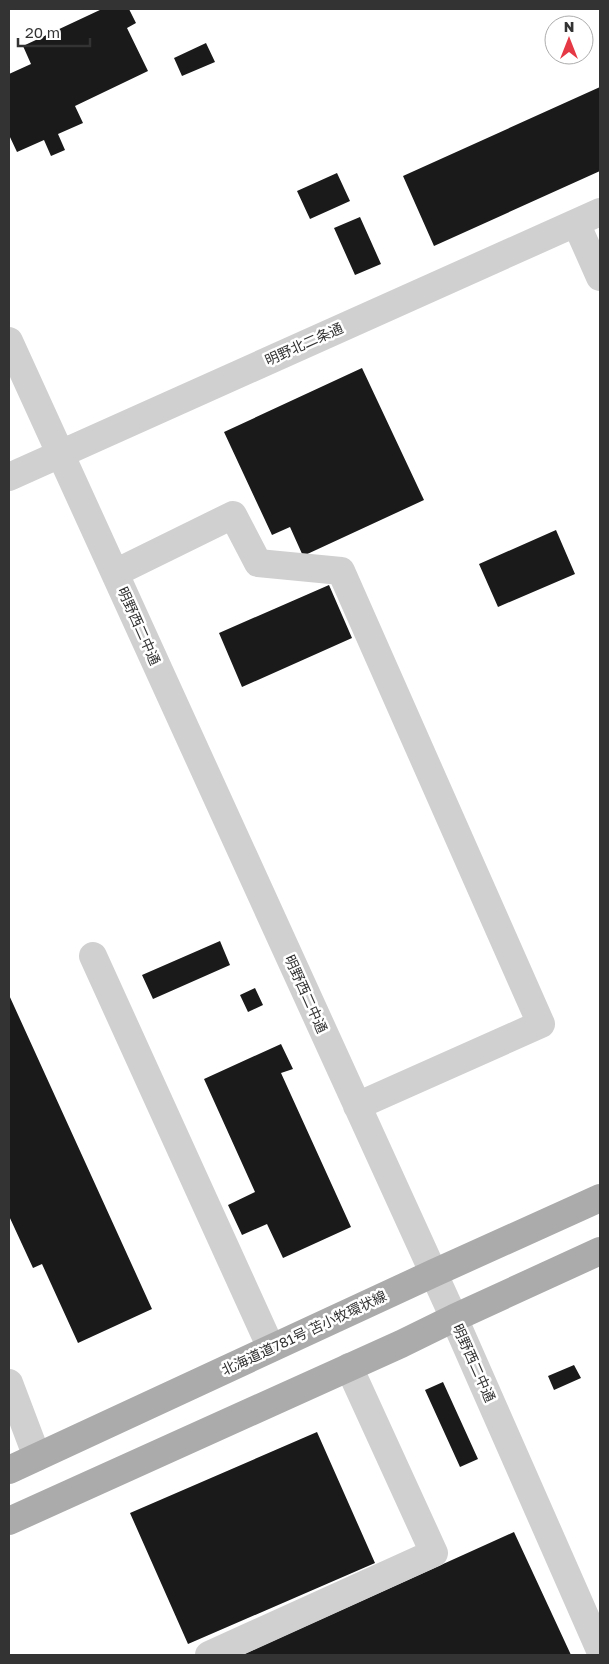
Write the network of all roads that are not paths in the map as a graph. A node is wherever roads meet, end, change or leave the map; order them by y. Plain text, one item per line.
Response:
1 (600, 212) edge
2 (576, 223) junction
3 (600, 277) edge
4 (9, 340) edge
5 (60, 452) junction
6 (9, 477) edge
7 (115, 572) junction
8 (93, 956) dead end
9 (357, 1106) junction
10 (600, 1198) edge
11 (600, 1252) edge
12 (434, 1273) junction
13 (454, 1318) junction
14 (272, 1348) junction
15 (349, 1368) junction
16 (9, 1383) edge
17 (37, 1457) junction
18 (9, 1470) edge
19 (9, 1521) edge
20 (600, 1650) edge
21 (209, 1655) edge

1 - 2 street, 明野北二条通
2 - 3 street
2 - 5 street, 明野北二条通
4 - 5 street, 明野西二中通
5 - 6 street, 明野北二条通
5 - 7 street, 明野西二中通
7 - 9 street, 明野西二中通
7 - 9 street
8 - 14 street
9 - 12 street, 明野西二中通
10 - 12 main road, 北海道道781号 苫小牧環状線
11 - 13 main road
12 - 13 street, 明野西二中通
12 - 14 main road, 北海道道781号 苫小牧環状線
13 - 15 main road
13 - 20 street, 明野西二中通
14 - 17 main road, 北海道道781号 苫小牧環状線
15 - 19 main road
15 - 21 street
16 - 17 street
17 - 18 main road, 北海道道781号 苫小牧環状線

